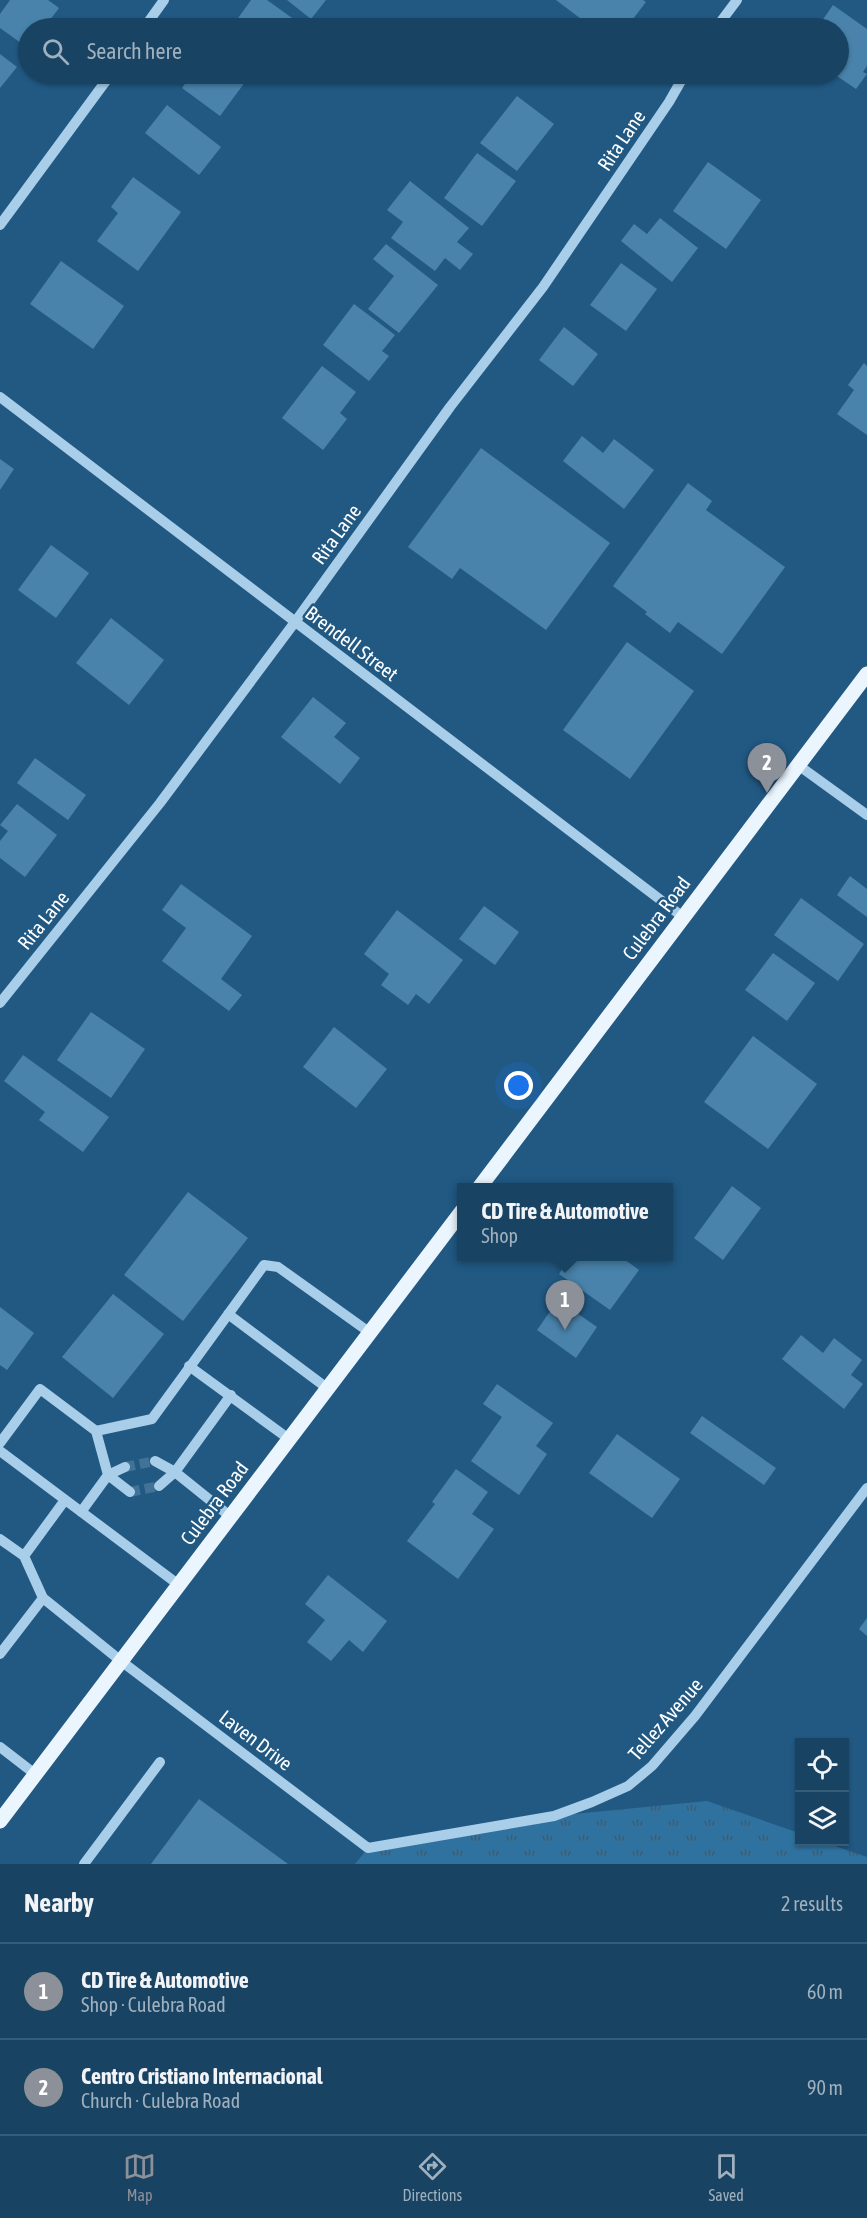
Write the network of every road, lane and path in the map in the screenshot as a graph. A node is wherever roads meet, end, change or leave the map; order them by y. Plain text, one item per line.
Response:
1 (164, 0) edge
2 (737, 0) edge
3 (151, 18) edge
4 (724, 18) edge
5 (104, 84) edge
6 (679, 84) edge
7 (0, 225) edge
8 (0, 397) edge
9 (295, 622) junction
10 (867, 674) edge
11 (798, 765) junction
12 (867, 815) edge
13 (683, 917) junction
14 (0, 1003) edge
15 (483, 1183) edge
16 (457, 1217) edge
17 (228, 1314) junction
18 (369, 1332) junction
19 (189, 1366) junction
20 (327, 1388) junction
21 (231, 1395) junction
22 (96, 1431) junction
23 (289, 1439) junction
24 (0, 1443) edge
25 (0, 1451) edge
26 (155, 1461) tunnel mouth
27 (124, 1467) tunnel mouth
28 (175, 1472) junction
29 (108, 1475) junction
30 (159, 1486) tunnel mouth
31 (867, 1488) edge
32 (130, 1492) dead end
33 (66, 1500) junction
34 (81, 1512) junction
35 (231, 1516) junction
36 (0, 1539) edge
37 (24, 1556) junction
38 (179, 1586) junction
39 (43, 1598) junction
40 (0, 1654) edge
41 (121, 1661) junction
42 (0, 1747) edge
43 (160, 1762) dead end
44 (35, 1774) junction
45 (0, 1821) edge
46 (368, 1848) joint
47 (84, 1864) edge

1 - 3 street
2 - 4 street
5 - 7 street
6 - 9 street, Rita Lane
8 - 9 street, Brendell Street
9 - 13 street, Brendell Street
9 - 14 street, Rita Lane
10 - 11 main road, Culebra Road
11 - 12 street
11 - 13 main road, Culebra Road
13 - 15 main road, Culebra Road
16 - 18 main road, Culebra Road
17 - 18 street
17 - 19 street
17 - 20 street
18 - 20 main road, Culebra Road
19 - 21 street
19 - 22 street
20 - 23 main road, Culebra Road
21 - 23 street
21 - 28 street
22 - 24 street
22 - 29 street
23 - 35 main road, Culebra Road
25 - 33 street
26 - 28 street
27 - 29 street
28 - 30 street
28 - 35 street
29 - 32 street
29 - 34 street
31 - 46 street, Tellez Avenue
33 - 34 street
33 - 37 street
34 - 38 street
35 - 38 main road, Culebra Road
36 - 37 street
37 - 39 street
38 - 41 main road, Culebra Road
39 - 40 street
39 - 41 street, Laven Drive
41 - 44 main road, Culebra Road
41 - 46 street, Laven Drive
42 - 44 street
43 - 47 street
44 - 45 main road, Culebra Road

